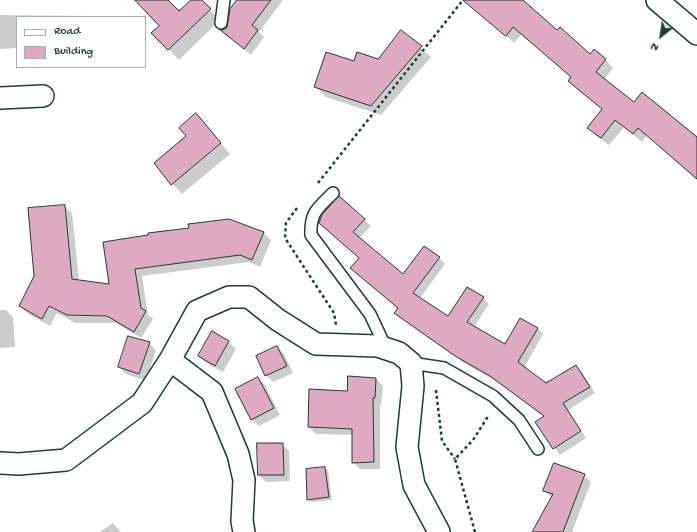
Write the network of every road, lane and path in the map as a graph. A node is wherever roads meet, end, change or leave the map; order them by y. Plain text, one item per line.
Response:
1 (224, 0) edge
2 (463, 0) edge
3 (657, 0) edge
4 (221, 23) dead end
5 (697, 34) edge
6 (43, 96) dead end
7 (0, 98) edge
8 (316, 186) dead end
9 (333, 193) dead end
10 (301, 204) dead end
11 (340, 344) junction
12 (386, 348) junction
13 (170, 360) junction
14 (411, 363) junction
15 (432, 366) junction
16 (499, 402) junction
17 (538, 449) dead end
18 (455, 460) junction
19 (0, 463) edge
20 (244, 532) edge
21 (439, 532) edge
22 (475, 532) edge

1 - 4 lane
2 - 8 path
3 - 5 street
6 - 7 street
9 - 12 lane
10 - 11 path
11 - 12 street
11 - 13 street
12 - 14 street
13 - 19 street
13 - 20 street
14 - 15 lane
14 - 21 street
15 - 16 lane
15 - 18 path
16 - 17 lane
16 - 18 path
18 - 22 path

